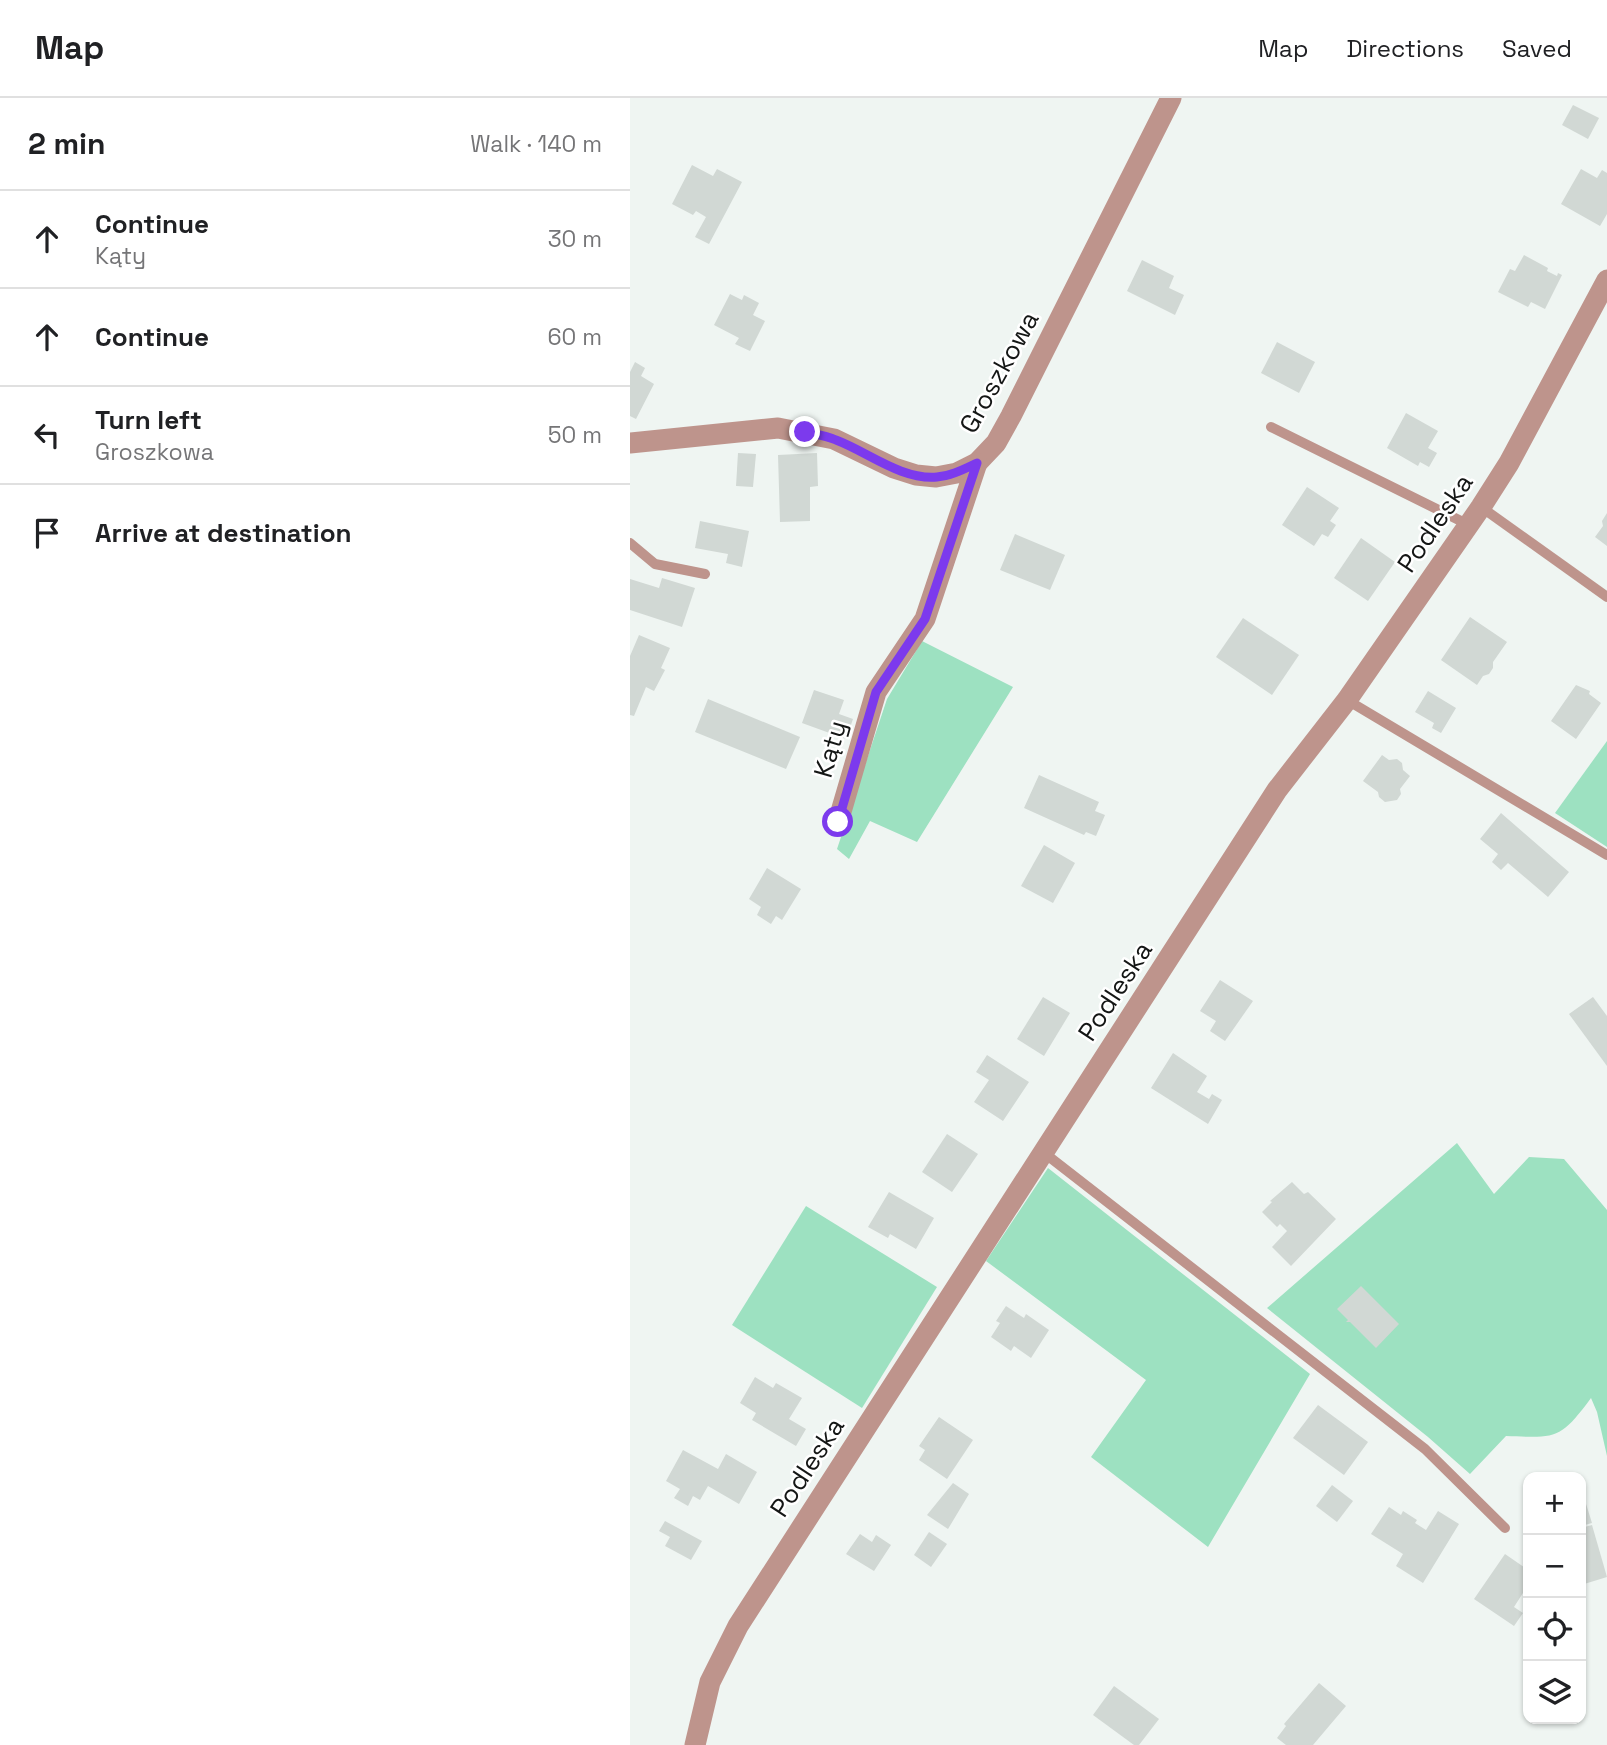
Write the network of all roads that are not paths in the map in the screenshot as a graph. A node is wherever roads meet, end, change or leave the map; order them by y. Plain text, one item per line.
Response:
1 (1171, 98) edge
2 (1607, 280) edge
3 (1271, 427) dead end
4 (630, 443) edge
5 (977, 463) junction
6 (1475, 516) junction
7 (630, 543) edge
8 (705, 575) dead end
9 (1607, 597) edge
10 (1347, 700) junction
11 (838, 822) dead end
12 (1607, 855) edge
13 (1043, 1152) junction
14 (1505, 1528) dead end
15 (696, 1744) edge

1 - 5 street, Groszkowa
2 - 6 street, Podleska
3 - 6 lane
4 - 5 street, Groszkowa
5 - 11 street, Kąty
6 - 9 lane
6 - 10 street, Podleska
7 - 8 lane
10 - 12 lane
10 - 13 street, Podleska
13 - 14 lane
13 - 15 street, Podleska

